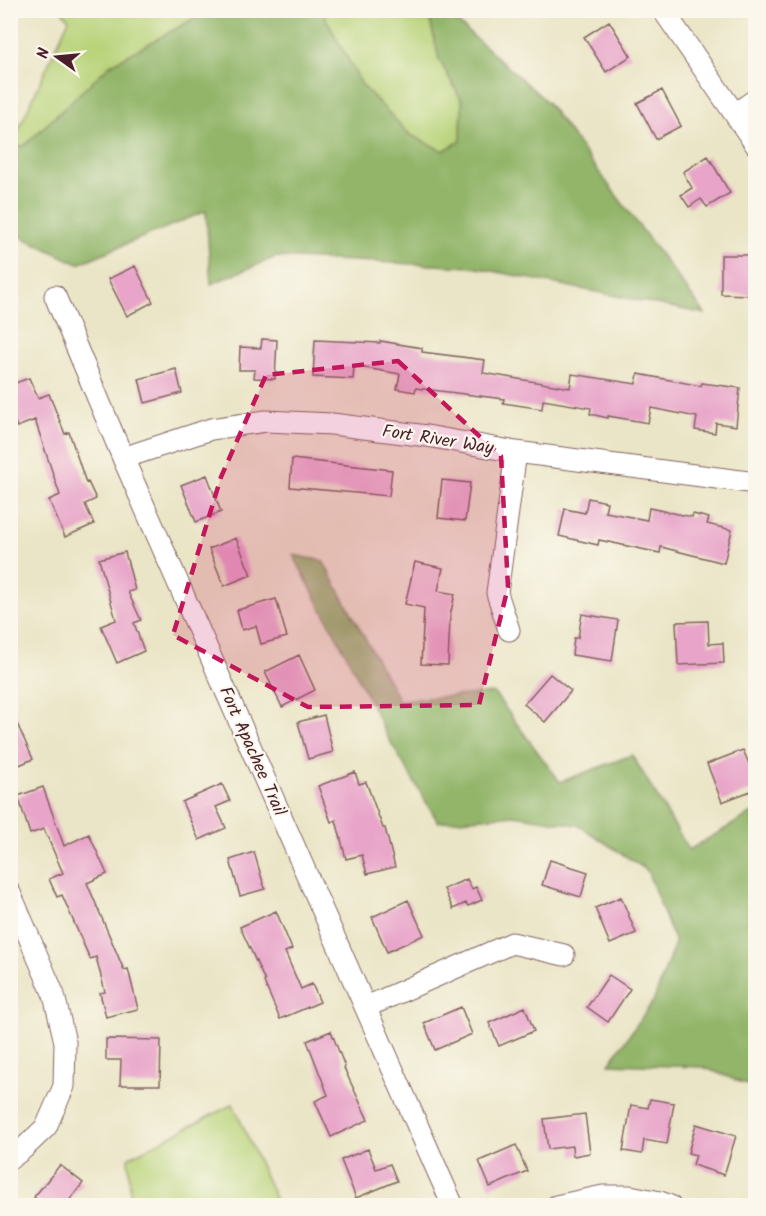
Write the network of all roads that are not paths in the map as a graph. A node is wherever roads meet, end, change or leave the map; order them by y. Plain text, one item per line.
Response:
1 (663, 10) edge
2 (756, 99) edge
3 (735, 114) junction
4 (756, 145) edge
5 (55, 296) dead end
6 (516, 452) junction
7 (123, 458) junction
8 (756, 483) edge
9 (509, 630) dead end
10 (10, 893) edge
11 (564, 955) dead end
12 (366, 1007) junction
13 (10, 1159) edge
14 (453, 1206) edge
15 (556, 1206) edge
16 (670, 1206) edge

1 - 3 street
2 - 3 street
3 - 4 street
5 - 7 street, Fort Apachee Trail
6 - 7 street, Fort River Way
6 - 8 street, Fort River Way
6 - 9 street
7 - 12 street, Fort Apachee Trail
10 - 13 street
11 - 12 street
12 - 14 street, Fort Apachee Trail
15 - 16 street

